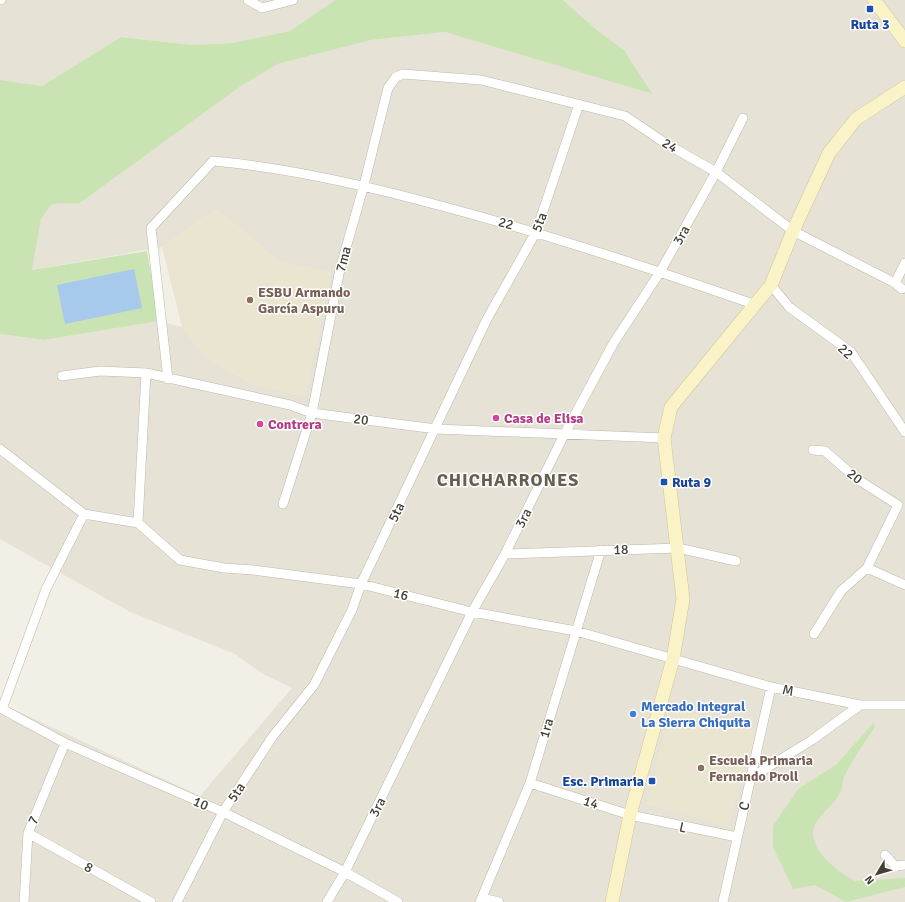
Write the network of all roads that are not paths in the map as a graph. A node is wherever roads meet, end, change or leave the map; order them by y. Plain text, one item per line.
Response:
1 (248, 0) edge
2 (292, 0) edge
3 (874, 0) edge
4 (905, 42) edge
5 (410, 74) joint
6 (905, 87) edge
7 (579, 104) junction
8 (743, 118) dead end
9 (716, 172) junction
10 (364, 185) junction
11 (793, 230) junction
12 (536, 232) junction
13 (905, 263) edge
14 (660, 272) junction
15 (771, 285) junction
16 (756, 305) junction
17 (146, 373) junction
18 (62, 376) dead end
19 (168, 379) junction
20 (312, 413) junction
21 (436, 429) junction
22 (905, 432) edge
23 (565, 433) junction
24 (664, 438) junction
25 (0, 449) edge
26 (813, 450) dead end
27 (283, 504) dead end
28 (902, 504) edge
29 (84, 514) junction
30 (138, 523) junction
31 (678, 548) junction
32 (601, 550) junction
33 (505, 554) junction
34 (736, 561) dead end
35 (867, 568) junction
36 (362, 584) junction
37 (905, 585) edge
38 (472, 612) junction
39 (576, 631) junction
40 (814, 634) dead end
41 (673, 659) junction
42 (770, 687) junction
43 (860, 705) junction
44 (905, 705) edge
45 (65, 743) junction
46 (752, 777) junction
47 (530, 783) junction
48 (223, 812) junction
49 (630, 815) junction
50 (28, 833) junction
51 (737, 837) junction
52 (885, 855) dead end
53 (905, 865) edge
54 (345, 872) junction
55 (481, 900) edge
56 (24, 902) edge
57 (150, 902) edge
58 (177, 902) edge
59 (327, 902) edge
60 (398, 902) edge
61 (498, 902) edge
62 (612, 902) edge
63 (723, 902) edge

1 - 2 street
3 - 4 street
5 - 7 street, 24
5 - 10 street, 7ma
6 - 11 street
7 - 9 street, 24
7 - 12 street, 5ta
8 - 9 street, 3ra
9 - 11 street, 24
9 - 14 street, 3ra
10 - 12 street, 22
10 - 19 street, 22
10 - 20 street, 7ma
11 - 13 street, 24
11 - 15 street
12 - 14 street, 22
12 - 21 street, 5ta
14 - 16 street, 22
14 - 23 street, 3ra
15 - 16 street
15 - 22 street, 22
16 - 24 street
17 - 18 street, 20
17 - 19 street, 20
17 - 30 street
19 - 20 street, 20
20 - 21 street, 20
20 - 27 street, 7ma
21 - 23 street, 20
21 - 36 street, 5ta
23 - 24 street, 20
23 - 33 street, 3ra
24 - 31 street
25 - 29 street
26 - 28 street, 20
28 - 35 street
29 - 30 street
29 - 45 street, 10
30 - 36 street, 16
31 - 32 street, 18
31 - 34 street, 18
31 - 41 street
32 - 33 street, 18
32 - 39 street, 1ra
33 - 38 street, 3ra
35 - 37 street
35 - 40 street
36 - 38 street, 16
36 - 48 street, 5ta
38 - 39 street, 16
38 - 54 street, 3ra
39 - 41 street, 16
39 - 47 street, 1ra
41 - 42 street, M
41 - 49 street
42 - 43 street, M
42 - 46 street, C
43 - 44 street, M
43 - 46 street
45 - 48 street, 10
45 - 50 street, 7
46 - 51 street, C
47 - 49 street, 14
47 - 55 street, 1ra
48 - 54 street, 10
48 - 58 street, 5ta
49 - 51 street, L
49 - 62 street
50 - 56 street, 7
50 - 57 street, 8
51 - 63 street, C
52 - 53 street
54 - 59 street, 3ra
54 - 60 street, 10
55 - 61 street

